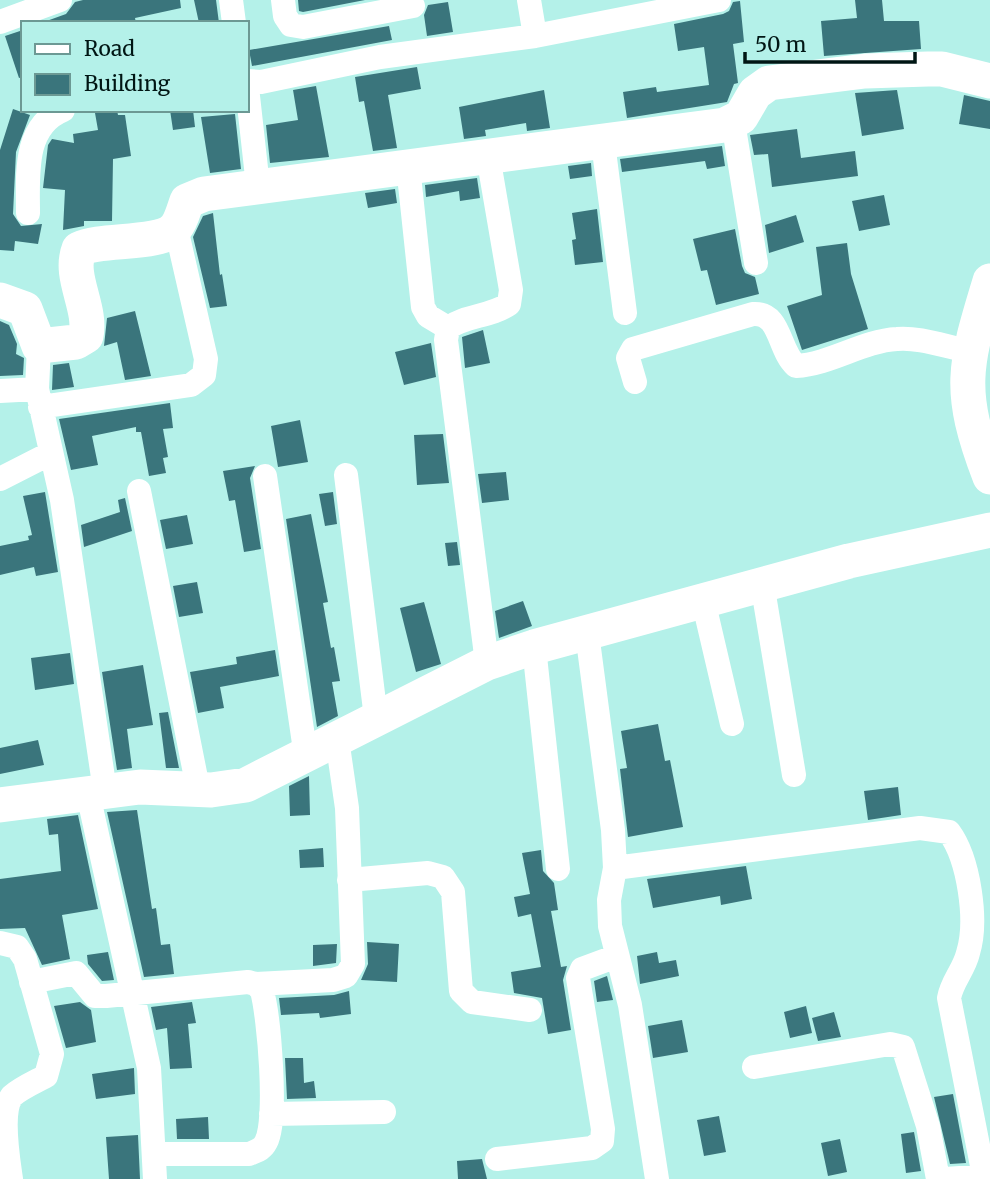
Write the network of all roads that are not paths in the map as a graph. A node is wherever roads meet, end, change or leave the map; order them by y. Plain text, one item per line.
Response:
1 (60, 0) edge
2 (231, 0) edge
3 (283, 0) edge
4 (530, 0) edge
5 (719, 0) edge
6 (414, 6) dead end
7 (234, 21) edge
8 (0, 22) edge
9 (535, 36) junction
10 (990, 81) edge
11 (248, 84) edge
12 (248, 93) edge
13 (58, 112) edge
14 (733, 122) junction
15 (603, 143) junction
16 (488, 156) junction
17 (408, 166) junction
18 (258, 186) junction
19 (28, 213) dead end
20 (176, 228) junction
21 (756, 263) dead end
22 (990, 281) edge
23 (0, 300) edge
24 (625, 313) dead end
25 (448, 328) junction
26 (38, 346) junction
27 (969, 351) junction
28 (635, 382) dead end
29 (0, 391) edge
30 (38, 398) junction
31 (51, 453) junction
32 (346, 475) dead end
33 (265, 476) dead end
34 (990, 477) edge
35 (0, 479) edge
36 (139, 491) dead end
37 (990, 530) edge
38 (762, 583) junction
39 (703, 600) junction
40 (587, 633) junction
41 (534, 646) junction
42 (487, 663) junction
43 (376, 718) junction
44 (733, 724) dead end
45 (337, 739) junction
46 (306, 757) junction
47 (794, 775) dead end
48 (198, 788) junction
49 (97, 792) junction
50 (0, 805) edge
51 (558, 869) dead end
52 (615, 869) junction
53 (349, 880) junction
54 (0, 943) edge
55 (617, 956) junction
56 (31, 982) junction
57 (256, 984) junction
58 (134, 993) junction
59 (530, 1010) dead end
60 (754, 1067) dead end
61 (384, 1111) dead end
62 (271, 1114) junction
63 (154, 1154) junction
64 (497, 1159) dead end
65 (987, 1176) edge
66 (11, 1179) edge
67 (155, 1179) edge
68 (657, 1179) edge
69 (938, 1179) edge
70 (945, 1179) edge

1 - 8 street
2 - 7 street
3 - 6 street
4 - 9 street
5 - 9 street
9 - 11 street
10 - 14 street
12 - 18 street
13 - 19 street
14 - 15 street
14 - 21 street
15 - 16 street
15 - 24 street
16 - 17 street
16 - 25 street
17 - 18 street
17 - 25 street
18 - 20 street
20 - 26 street
20 - 30 street
22 - 27 street
23 - 26 street
25 - 42 street
26 - 30 street
27 - 28 street
27 - 34 street
29 - 30 street
30 - 31 street
31 - 35 street
31 - 49 street
32 - 43 street
33 - 46 street
36 - 48 street
37 - 38 street
38 - 39 street
38 - 47 street
39 - 40 street
39 - 44 street
40 - 41 street
40 - 52 street
41 - 42 street
41 - 51 street
42 - 43 street
43 - 45 street
45 - 46 street
45 - 53 street
46 - 48 street
48 - 49 street
49 - 50 street
49 - 58 street
52 - 55 street
52 - 65 street
53 - 57 street
53 - 59 street
54 - 56 street
55 - 64 street
55 - 68 street
56 - 58 street
56 - 66 street
57 - 58 street
57 - 62 street
58 - 63 street
60 - 69 street
61 - 62 street
62 - 63 street
63 - 67 street
65 - 70 street

